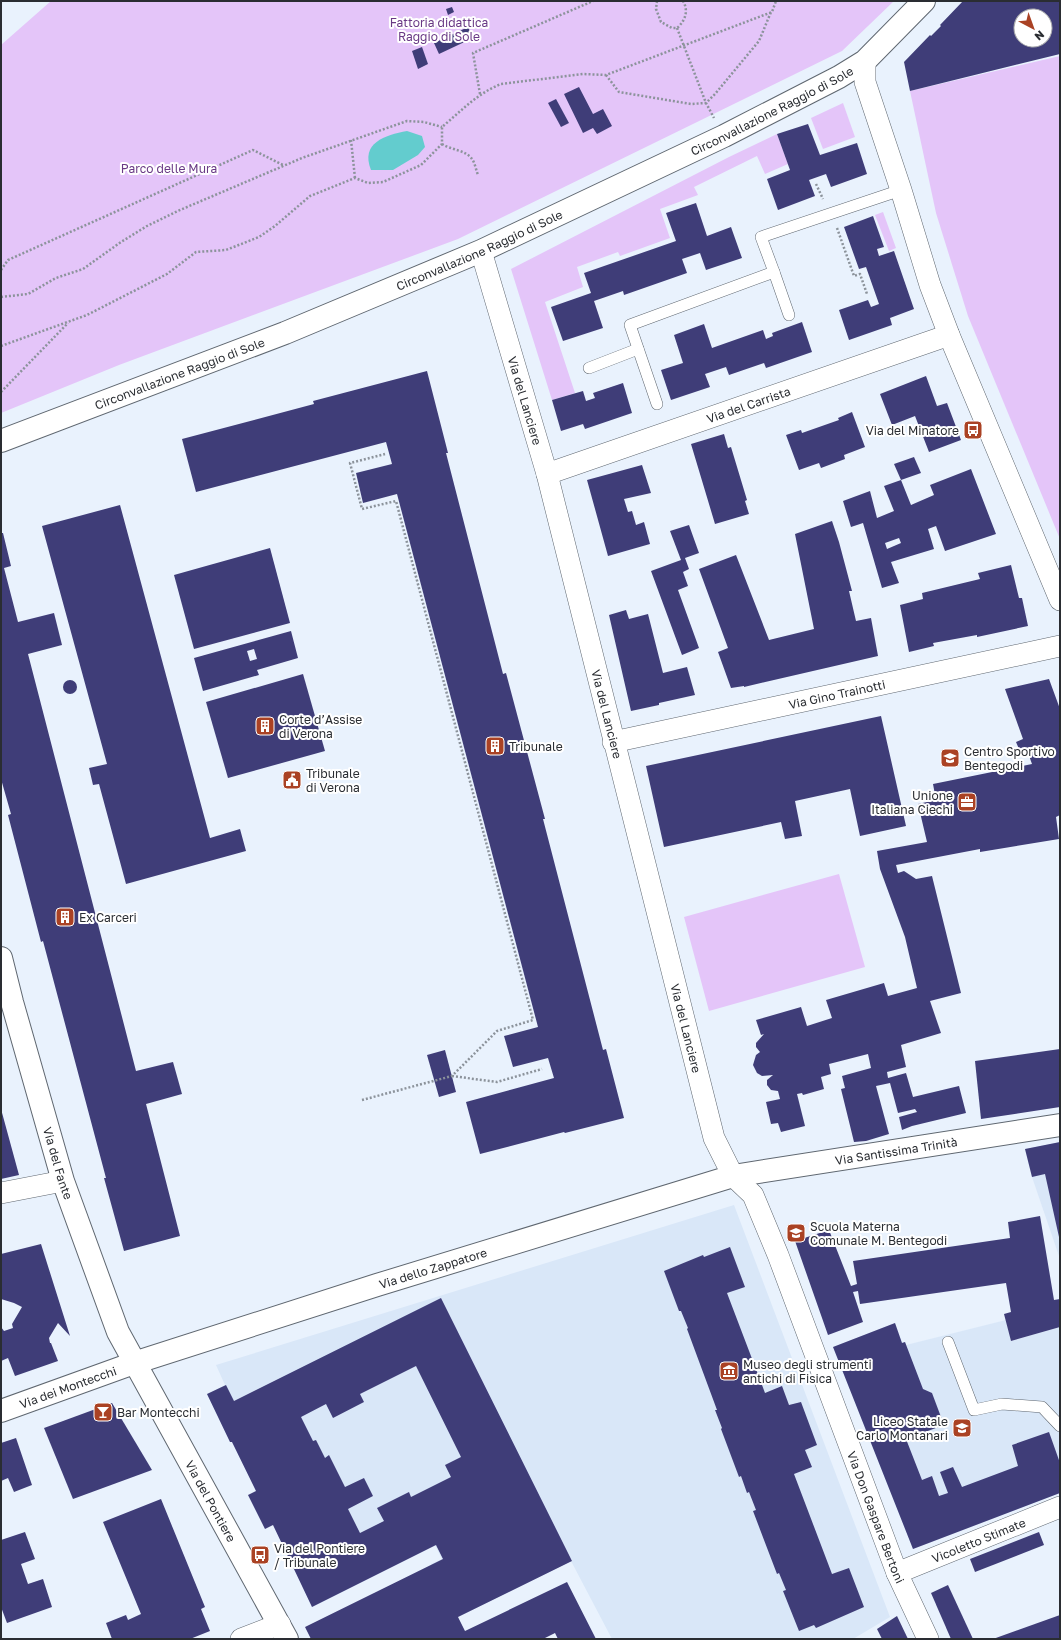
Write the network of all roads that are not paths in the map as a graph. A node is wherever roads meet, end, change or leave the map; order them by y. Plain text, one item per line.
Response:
1 (924, 1) edge
2 (865, 61) junction
3 (901, 190) junction
4 (481, 251) junction
5 (774, 272) junction
6 (789, 315) dead end
7 (949, 335) junction
8 (638, 349) junction
9 (589, 368) dead end
10 (657, 404) dead end
11 (1, 440) edge
12 (547, 474) junction
13 (1060, 600) edge
14 (1060, 646) edge
15 (613, 742) junction
16 (1, 958) edge
17 (6, 1003) edge
18 (1060, 1125) edge
19 (733, 1176) junction
20 (63, 1181) junction
21 (1, 1193) edge
22 (948, 1342) dead end
23 (134, 1362) junction
24 (1, 1411) edge
25 (1060, 1426) edge
26 (1060, 1507) edge
27 (897, 1573) junction
28 (284, 1632) edge
29 (241, 1639) edge
30 (928, 1639) edge

1 - 2 street, Circonvallazione Raggio di Sole
2 - 3 street
2 - 4 street, Circonvallazione Raggio di Sole
3 - 5 lane
3 - 7 street
4 - 11 street, Circonvallazione Raggio di Sole
4 - 12 street, Via del Lanciere
5 - 6 lane
5 - 8 lane
7 - 12 street, Via del Carrista
7 - 13 street
8 - 9 lane
8 - 10 lane
12 - 15 street, Via del Lanciere
14 - 15 street, Via Gino Trainotti
15 - 19 street, Via del Lanciere
16 - 17 street, Via del Fante
17 - 20 street, Via del Fante
18 - 19 street, Via Santissima Trinità
19 - 23 street, Via dello Zappatore
19 - 27 street, Via Don Gaspare Bertoni
20 - 21 street
20 - 23 street, Via del Fante
22 - 25 lane
23 - 24 street, Via dei Montecchi
23 - 28 street, Via del Pontiere
26 - 27 street, Vicoletto Stimate
27 - 30 street, Via Don Gaspare Bertoni
28 - 29 street

